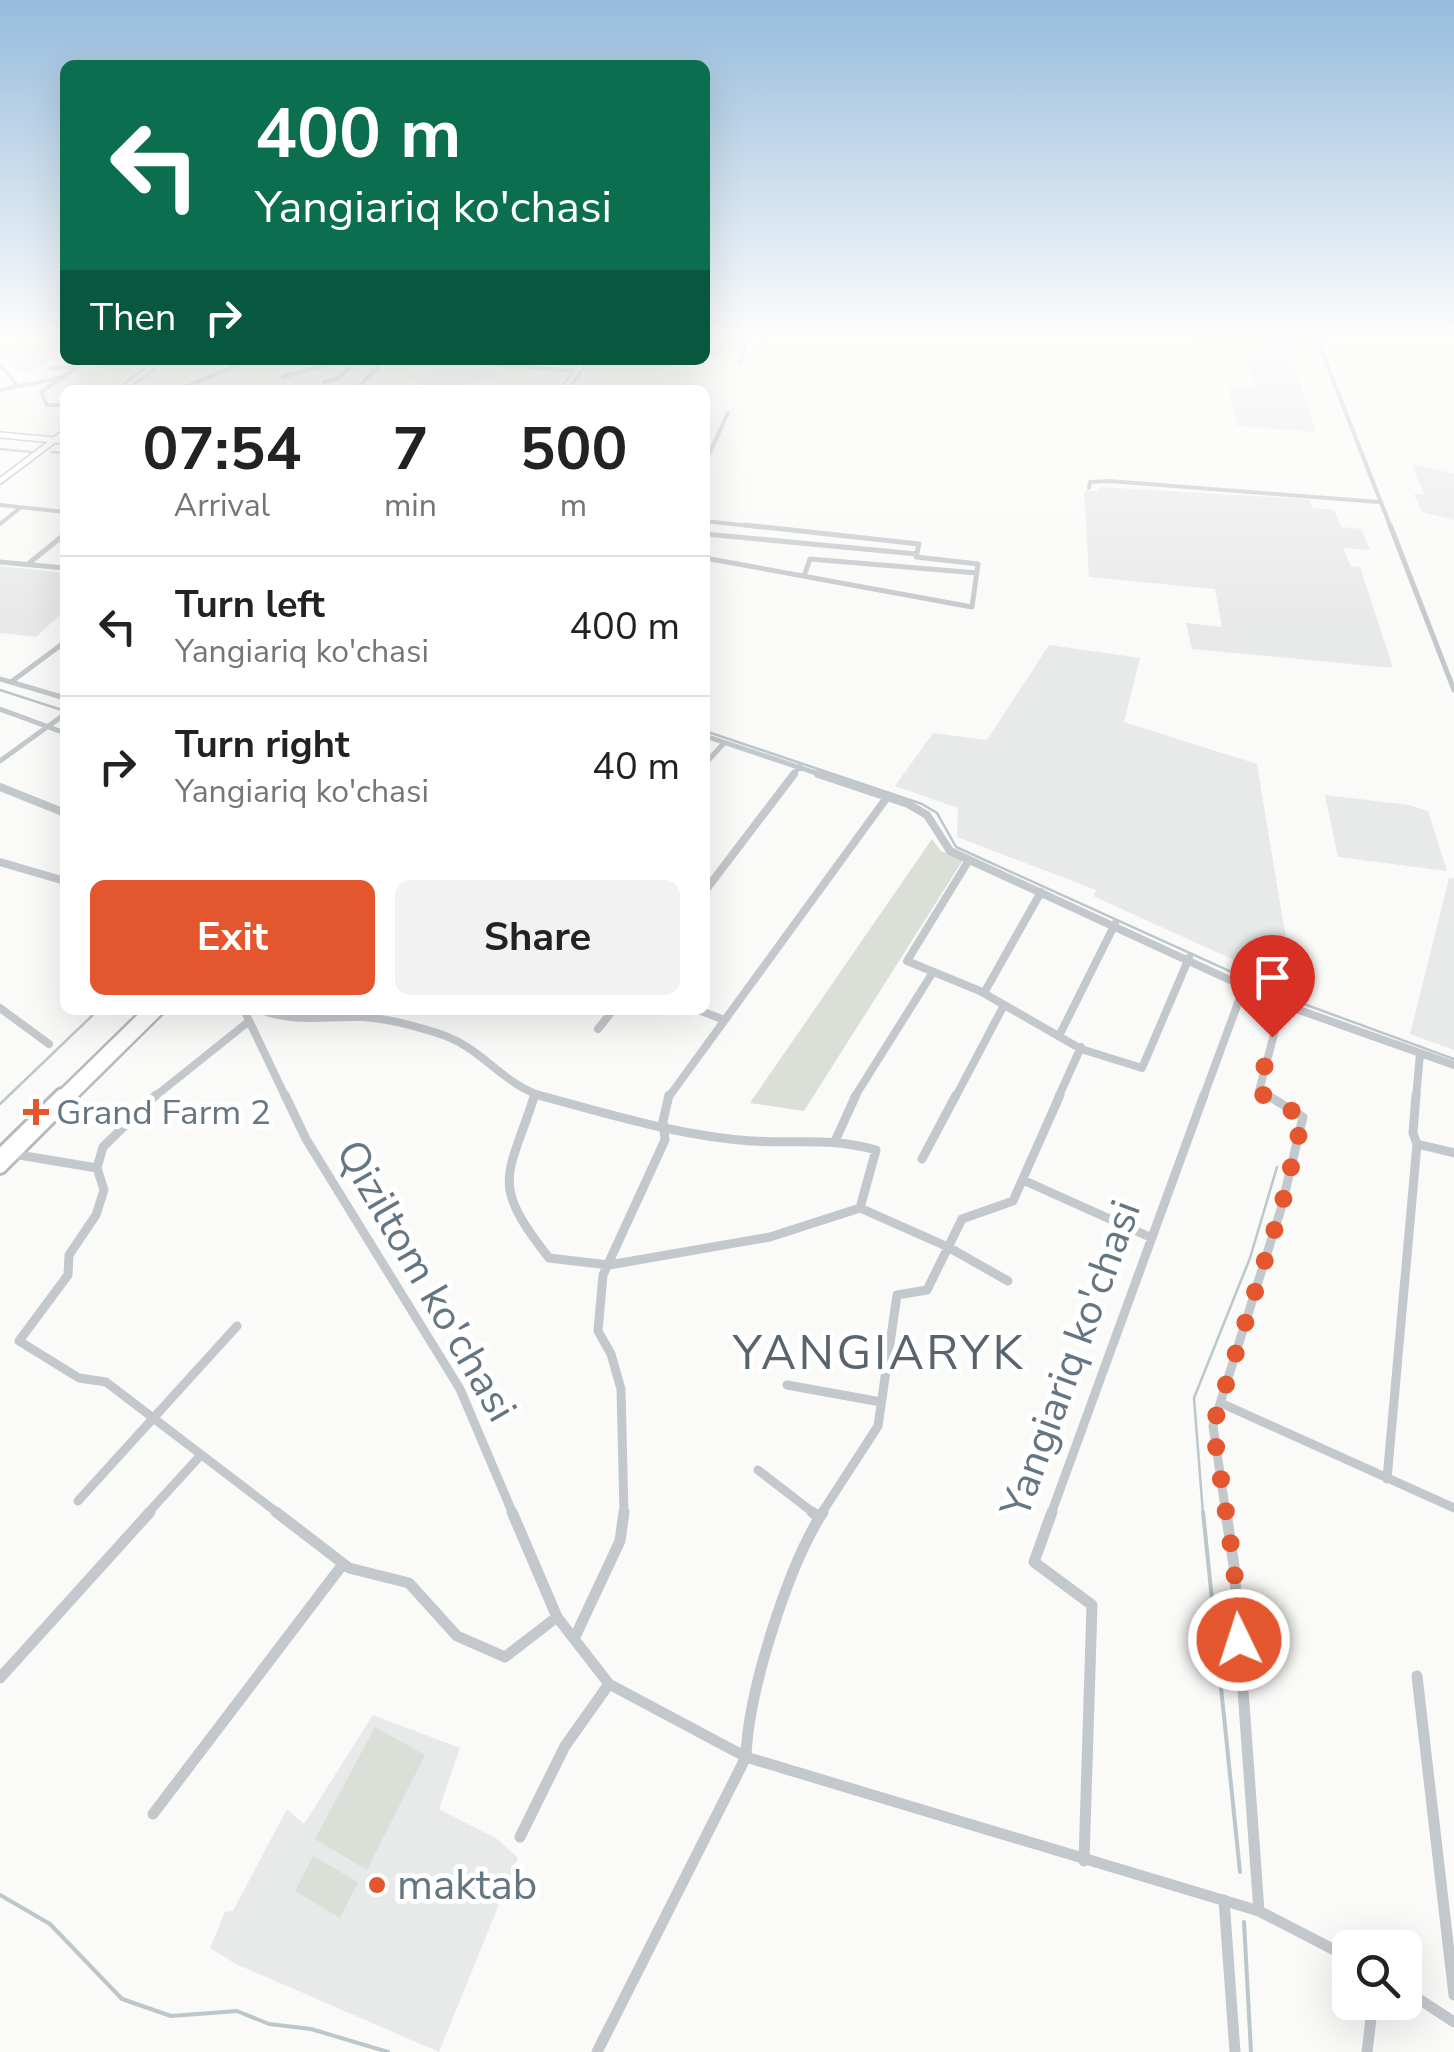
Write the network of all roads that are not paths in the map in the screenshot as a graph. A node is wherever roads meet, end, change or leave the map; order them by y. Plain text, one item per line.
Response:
1 (1351, 430) edge
2 (0, 436) edge
3 (60, 440) edge
4 (0, 483) edge
5 (1088, 488) dead end
6 (1378, 502) junction
7 (0, 505) edge
8 (22, 507) junction
9 (60, 511) edge
10 (710, 522) edge
11 (0, 524) edge
12 (710, 534) edge
13 (60, 538) edge
14 (917, 554) junction
15 (710, 559) edge
16 (0, 562) edge
17 (28, 564) junction
18 (60, 567) edge
19 (977, 573) junction
20 (804, 576) junction
21 (60, 646) edge
22 (0, 679) edge
23 (11, 682) junction
24 (1454, 690) edge
25 (60, 697) edge
26 (0, 709) edge
27 (60, 717) edge
28 (50, 724) junction
29 (60, 730) edge
30 (710, 738) edge
31 (724, 742) junction
32 (710, 758) edge
33 (0, 761) edge
34 (800, 766) junction
35 (0, 787) edge
36 (888, 796) junction
37 (60, 811) edge
38 (969, 860) junction
39 (0, 862) edge
40 (60, 880) edge
41 (710, 883) edge
42 (1041, 892) junction
43 (1115, 924) junction
44 (1189, 958) junction
45 (934, 972) junction
46 (1245, 984) junction
47 (984, 992) junction
48 (1282, 1004) junction
49 (0, 1008) edge
50 (1003, 1008) junction
51 (710, 1014) edge
52 (144, 1015) edge
53 (154, 1015) edge
54 (246, 1015) edge
55 (273, 1015) edge
56 (610, 1015) edge
57 (722, 1019) junction
58 (248, 1022) junction
59 (598, 1029) dead end
60 (1059, 1036) junction
61 (50, 1044) dead end
62 (1081, 1047) junction
63 (1420, 1053) junction
64 (1454, 1066) edge
65 (534, 1097) junction
66 (666, 1128) junction
67 (836, 1139) junction
68 (1418, 1144) junction
69 (1454, 1153) edge
70 (6, 1154) edge
71 (922, 1159) dead end
72 (0, 1167) edge
73 (97, 1168) junction
74 (1023, 1180) junction
75 (860, 1208) junction
76 (1152, 1238) junction
77 (948, 1247) junction
78 (609, 1265) junction
79 (1008, 1281) dead end
80 (237, 1326) dead end
81 (786, 1386) dead end
82 (881, 1402) junction
83 (1223, 1404) junction
84 (152, 1419) junction
85 (200, 1456) junction
86 (758, 1470) dead end
87 (1387, 1478) junction
88 (78, 1502) dead end
89 (1454, 1508) edge
90 (816, 1516) junction
91 (343, 1564) junction
92 (557, 1617) junction
93 (574, 1639) junction
94 (1417, 1676) dead end
95 (0, 1678) edge
96 (609, 1684) junction
97 (746, 1757) junction
98 (154, 1814) dead end
99 (520, 1837) dead end
100 (1084, 1861) junction
101 (1224, 1900) junction
102 (1258, 1911) junction
103 (1332, 1949) edge
104 (1454, 1995) edge
105 (1422, 2001) edge
106 (1371, 2020) edge
107 (1454, 2022) edge
108 (597, 2052) edge
109 (1235, 2052) edge
110 (1367, 2052) edge

1 - 6 street
2 - 3 main road
3 - 4 main road
5 - 6 street
6 - 24 street
7 - 8 street
8 - 9 street
8 - 11 street
10 - 14 street
12 - 14 street
13 - 17 street
14 - 19 street
15 - 20 street
16 - 17 street
17 - 18 street
19 - 20 street
19 - 20 street
21 - 23 street
22 - 23 street
23 - 25 street
26 - 28 street
27 - 28 street
28 - 29 street
28 - 33 street
30 - 31 street
31 - 32 street
31 - 34 street
34 - 36 street
34 - 41 street
35 - 37 street
36 - 38 street
36 - 57 street
38 - 42 street
38 - 45 street
39 - 40 street
42 - 43 street
42 - 47 street
43 - 44 street
43 - 60 street
44 - 46 street
44 - 62 street
45 - 47 street
45 - 67 street
46 - 48 street
46 - 76 street, Yangiariq ko'chasi
47 - 50 street
48 - 63 street
48 - 83 street
49 - 61 street
50 - 60 street
50 - 71 street
51 - 57 street
52 - 70 main road
53 - 70 main road
54 - 58 street, Qiziltom ko'chasi
55 - 65 street
56 - 59 street
57 - 66 street
58 - 73 street
58 - 92 street, Qiziltom ko'chasi
60 - 62 street
62 - 74 street
63 - 64 street
63 - 68 street
65 - 66 street
65 - 78 street
66 - 67 street
66 - 78 street
67 - 75 street
68 - 69 street
68 - 87 street
70 - 72 main road
70 - 73 street
73 - 84 street
74 - 76 street
74 - 77 street
75 - 77 street
75 - 78 street
76 - 100 street, Yangiariq ko'chasi
77 - 79 street
77 - 82 street
78 - 93 street
80 - 84 street
81 - 82 street
82 - 90 street
83 - 87 street
83 - 102 street
84 - 85 street
84 - 88 street
85 - 91 street
85 - 95 street
86 - 90 street
87 - 89 street
90 - 97 street
91 - 92 street
91 - 98 street
92 - 93 street, Qiziltom ko'chasi
93 - 96 street, Qiziltom ko'chasi
94 - 104 street
96 - 97 street
96 - 99 street
97 - 100 street
97 - 108 street
100 - 101 street
101 - 102 street
101 - 109 street
102 - 103 street
105 - 107 street
106 - 110 street

